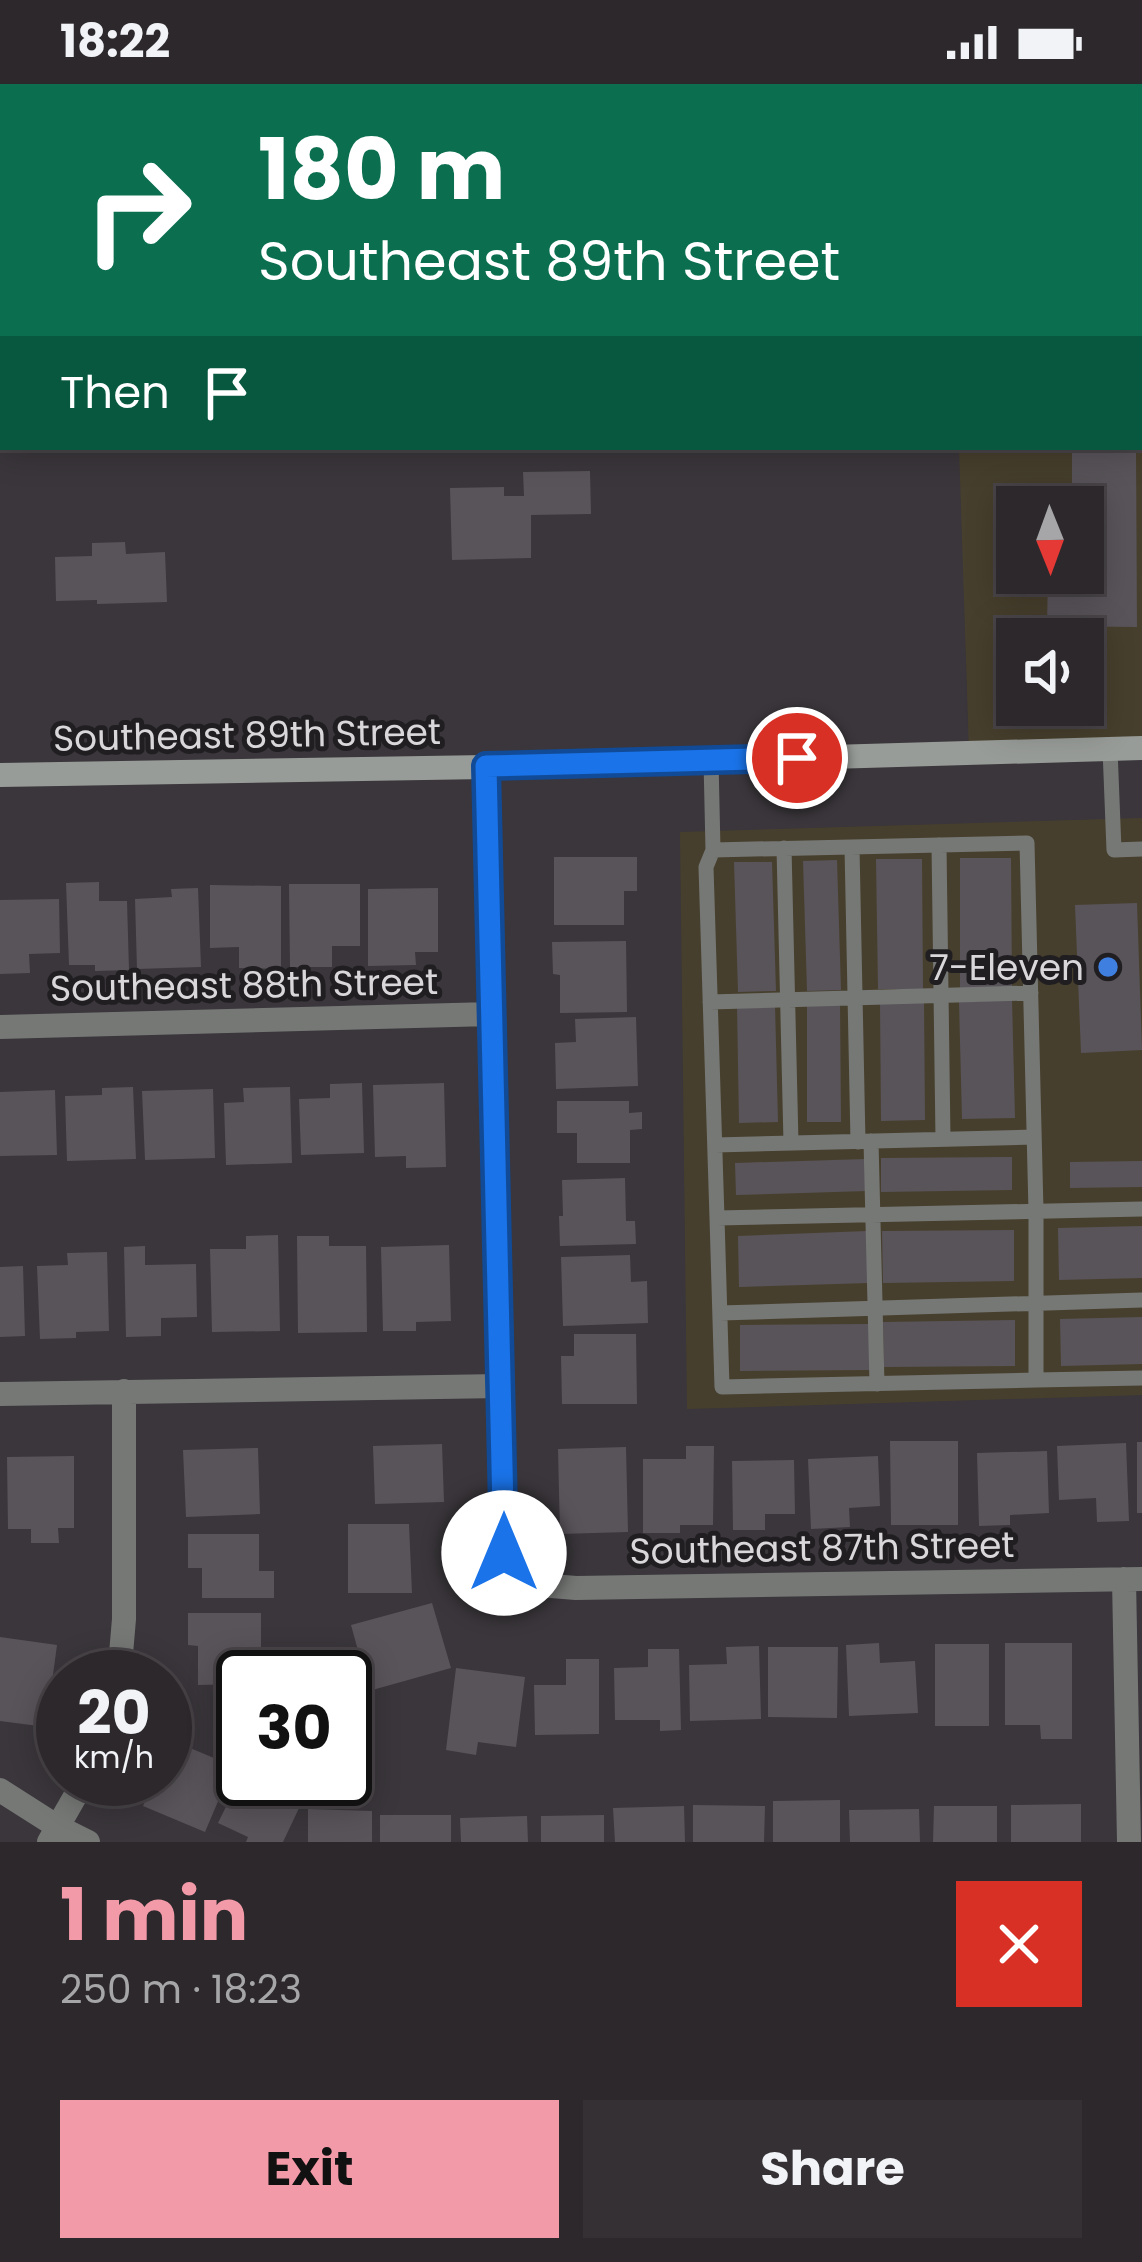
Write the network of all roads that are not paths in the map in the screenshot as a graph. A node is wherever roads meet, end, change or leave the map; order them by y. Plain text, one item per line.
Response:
1 (1110, 748) junction
2 (1142, 748) edge
3 (711, 760) junction
4 (486, 766) junction
5 (0, 775) edge
6 (939, 844) junction
7 (852, 847) junction
8 (784, 848) junction
9 (1142, 849) edge
10 (713, 850) junction
11 (1031, 993) junction
12 (941, 996) junction
13 (856, 999) junction
14 (788, 1000) junction
15 (710, 1002) junction
16 (490, 1014) junction
17 (0, 1027) edge
18 (1034, 1137) junction
19 (944, 1139) junction
20 (865, 1142) junction
21 (791, 1143) junction
22 (715, 1145) junction
23 (1142, 1208) edge
24 (1036, 1211) junction
25 (873, 1215) junction
26 (717, 1218) junction
27 (1142, 1300) edge
28 (1036, 1303) junction
29 (875, 1307) junction
30 (720, 1313) junction
31 (1142, 1378) edge
32 (1036, 1380) junction
33 (877, 1384) junction
34 (501, 1386) junction
35 (124, 1391) junction
36 (0, 1394) edge
37 (1133, 1579) edge
38 (121, 1650) edge
39 (0, 1790) edge
40 (70, 1806) edge
41 (54, 1834) edge
42 (88, 1842) edge
43 (1129, 1842) edge

1 - 2 street, Southeast 89th Street
1 - 3 street, Southeast 89th Street
1 - 9 lane
3 - 4 street, Southeast 89th Street
3 - 10 lane
4 - 5 street, Southeast 89th Street
4 - 16 street
6 - 7 lane
6 - 11 lane
6 - 12 lane
7 - 8 lane
7 - 13 lane
8 - 10 lane
8 - 14 lane
10 - 15 lane
11 - 12 lane
11 - 18 lane
12 - 13 lane
12 - 19 lane
13 - 14 lane
13 - 20 lane
14 - 15 lane
14 - 21 lane
15 - 22 lane
16 - 17 street, Southeast 88th Street
16 - 34 street
18 - 19 lane
18 - 24 lane
19 - 20 lane
20 - 21 lane
20 - 25 lane
21 - 22 lane
22 - 26 lane
23 - 24 lane
24 - 25 lane
24 - 28 lane
25 - 26 lane
25 - 29 lane
26 - 30 lane
27 - 28 lane
28 - 29 lane
28 - 32 lane
29 - 30 lane
29 - 33 lane
30 - 33 lane
31 - 32 lane
32 - 33 lane
34 - 35 street
34 - 37 street, Southeast 87th Street
35 - 36 street
35 - 38 street
37 - 43 street
39 - 41 street
40 - 41 street
41 - 42 street

